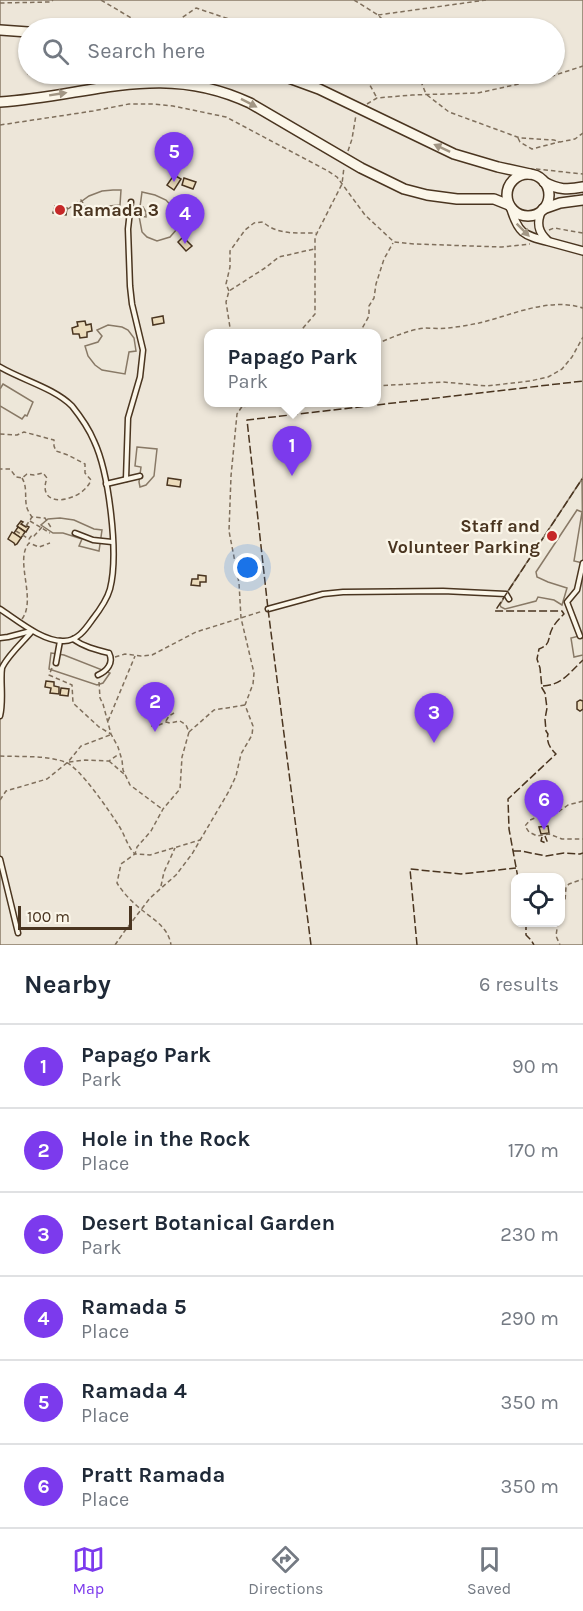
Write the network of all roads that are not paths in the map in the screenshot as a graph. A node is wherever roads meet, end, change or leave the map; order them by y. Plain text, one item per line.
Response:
1 (0, 30) edge
2 (18, 31) edge
3 (125, 84) edge
4 (189, 84) edge
5 (305, 84) edge
6 (0, 102) edge
7 (531, 171) junction
8 (544, 182) junction
9 (583, 187) edge
10 (583, 200) edge
11 (131, 202) dead end
12 (510, 206) junction
13 (542, 210) junction
14 (548, 241) junction
15 (583, 251) edge
16 (0, 367) edge
17 (140, 476) dead end
18 (126, 479) junction
19 (106, 484) junction
20 (75, 533) dead end
21 (112, 542) junction
22 (583, 563) edge
23 (509, 599) dead end
24 (0, 609) edge
25 (268, 609) road end
26 (32, 631) junction
27 (580, 636) dead end
28 (0, 638) edge
29 (73, 639) junction
30 (60, 641) junction
31 (57, 663) road end
32 (98, 675) road end
33 (0, 716) edge
34 (0, 858) edge
35 (18, 933) dead end

1 - 2 main road
6 -> 3 main road
4 -> 12 main road
7 -> 5 main road
7 - 8 main road
7 - 12 main road
8 - 9 main road
8 - 13 main road
10 - 13 main road
11 - 18 lane
12 - 13 main road
12 -> 14 street
13 - 14 street
14 - 15 street
16 - 19 lane
17 - 18 lane
18 - 19 lane
19 - 21 lane
20 - 21 lane
21 - 29 lane
22 - 27 lane
23 - 25 lane
24 - 26 lane
26 - 28 lane
26 - 30 lane
26 - 33 lane
29 - 30 lane
29 - 32 lane
30 - 31 lane
34 - 35 lane

